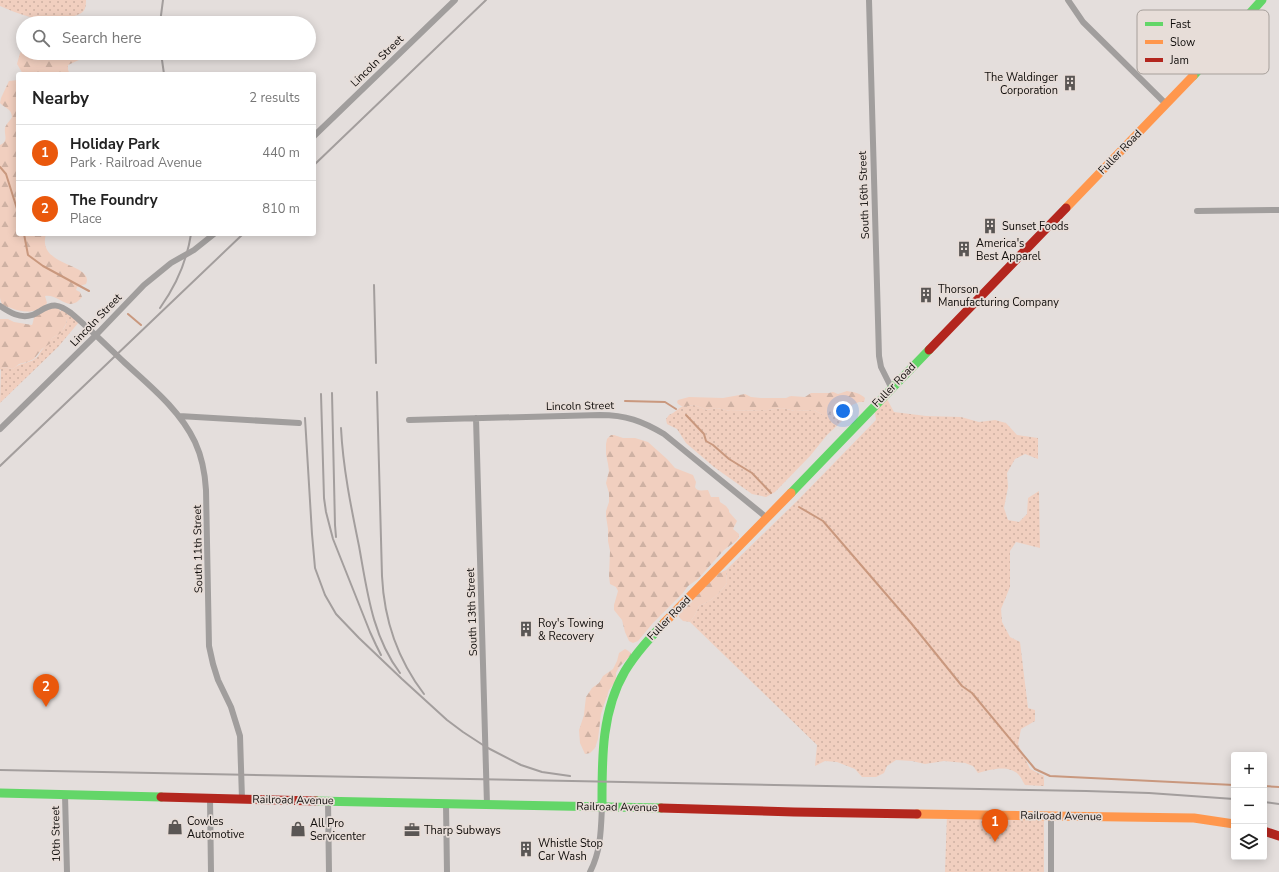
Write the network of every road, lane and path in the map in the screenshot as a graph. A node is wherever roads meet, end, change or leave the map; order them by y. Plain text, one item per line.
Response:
1 (455, 0) edge
2 (869, 0) edge
3 (1068, 0) edge
4 (1262, 0) edge
5 (1253, 10) edge
6 (1195, 74) edge
7 (1166, 104) junction
8 (316, 134) edge
9 (1279, 210) edge
10 (1198, 211) dead end
11 (212, 236) edge
12 (0, 306) edge
13 (96, 335) junction
14 (891, 387) junction
15 (179, 416) junction
16 (476, 418) junction
17 (409, 420) dead end
18 (299, 423) dead end
19 (0, 429) edge
20 (766, 517) junction
21 (0, 793) edge
22 (65, 795) junction
23 (210, 798) junction
24 (242, 799) junction
25 (328, 801) junction
26 (446, 804) junction
27 (487, 805) junction
28 (602, 806) junction
29 (1051, 815) junction
30 (1231, 824) edge
31 (1267, 832) edge
32 (1279, 836) edge
33 (67, 872) edge
34 (211, 872) edge
35 (329, 872) edge
36 (447, 872) edge
37 (590, 872) edge
38 (1051, 872) edge

1 - 8 street, Lincoln Street
2 - 14 street, South 16th Street
3 - 7 street
4 - 5 main road, Fuller Road
6 - 7 main road, Fuller Road
7 - 14 main road, Fuller Road
9 - 10 street
11 - 13 street, Lincoln Street
12 - 13 street, South 11th Street
13 - 15 street, South 11th Street
13 - 19 street, Lincoln Street
14 - 20 main road, Fuller Road
15 - 18 street
15 - 24 street, South 11th Street
16 - 17 street, Lincoln Street
16 - 20 street, Lincoln Street
16 - 27 street, South 13th Street
20 - 28 main road, Fuller Road
21 - 22 main road, Railroad Avenue
22 - 23 main road, Railroad Avenue
22 - 33 street, 10th Street
23 - 24 main road, Railroad Avenue
23 - 34 street
24 - 25 main road, Railroad Avenue
25 - 26 main road, Railroad Avenue
25 - 35 street
26 - 27 main road, Railroad Avenue
26 - 36 street
27 - 28 main road, Railroad Avenue
28 - 29 main road, Railroad Avenue
28 - 37 street
29 - 30 main road, Railroad Avenue
29 - 38 street
31 - 32 main road

